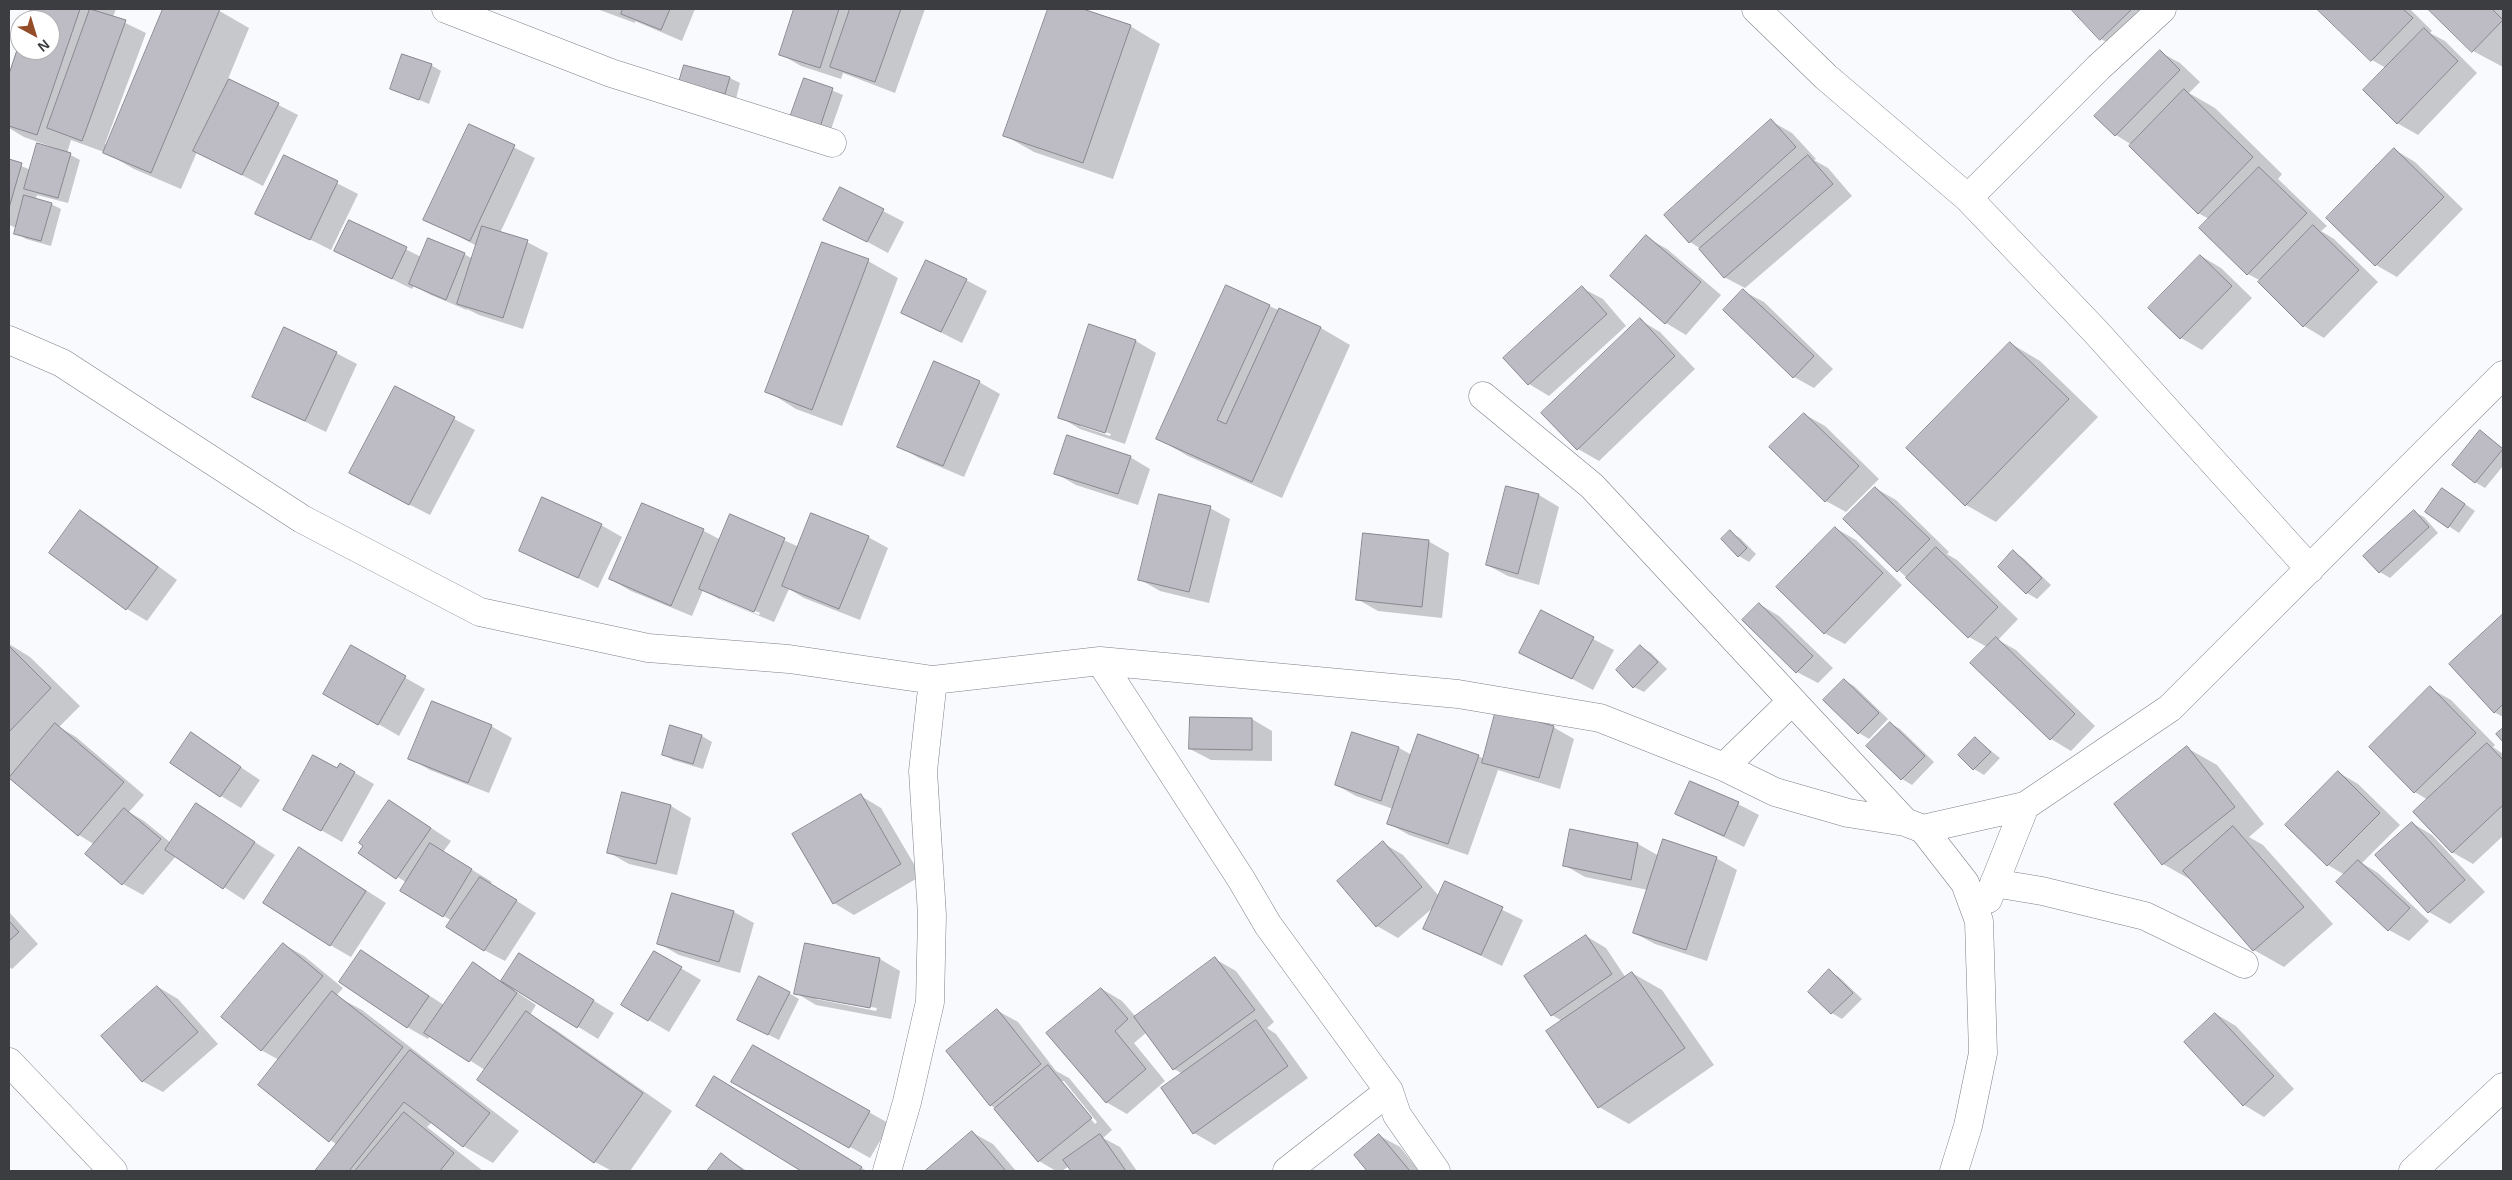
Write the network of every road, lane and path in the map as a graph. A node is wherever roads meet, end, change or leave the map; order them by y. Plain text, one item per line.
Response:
1 (446, 9) edge
2 (1756, 9) edge
3 (2162, 9) edge
4 (832, 144) dead end
5 (1968, 198) junction
6 (9, 340) edge
7 (2501, 382) edge
8 (1483, 396) dead end
9 (2310, 569) junction
10 (1100, 661) junction
11 (933, 680) junction
12 (1792, 702) junction
13 (1724, 767) junction
14 (2025, 806) junction
15 (1914, 825) junction
16 (1994, 883) junction
17 (1979, 921) junction
18 (2244, 964) dead end
19 (9, 1062) edge
20 (2503, 1087) edge
21 (1389, 1090) junction
22 (113, 1171) edge
23 (887, 1171) edge
24 (1286, 1171) edge
25 (1436, 1171) edge
26 (1954, 1171) edge
27 (2413, 1171) edge

1 - 4 street
2 - 5 street
3 - 5 street
5 - 9 street
6 - 11 street
7 - 9 street
8 - 12 street
9 - 14 street
10 - 11 street
10 - 13 street
10 - 21 street
11 - 23 street
12 - 13 street
12 - 15 street
13 - 15 street
14 - 15 street
14 - 16 street
15 - 17 street
16 - 17 street
16 - 18 street
17 - 26 street
19 - 22 street
20 - 27 street
21 - 24 street
21 - 25 street

